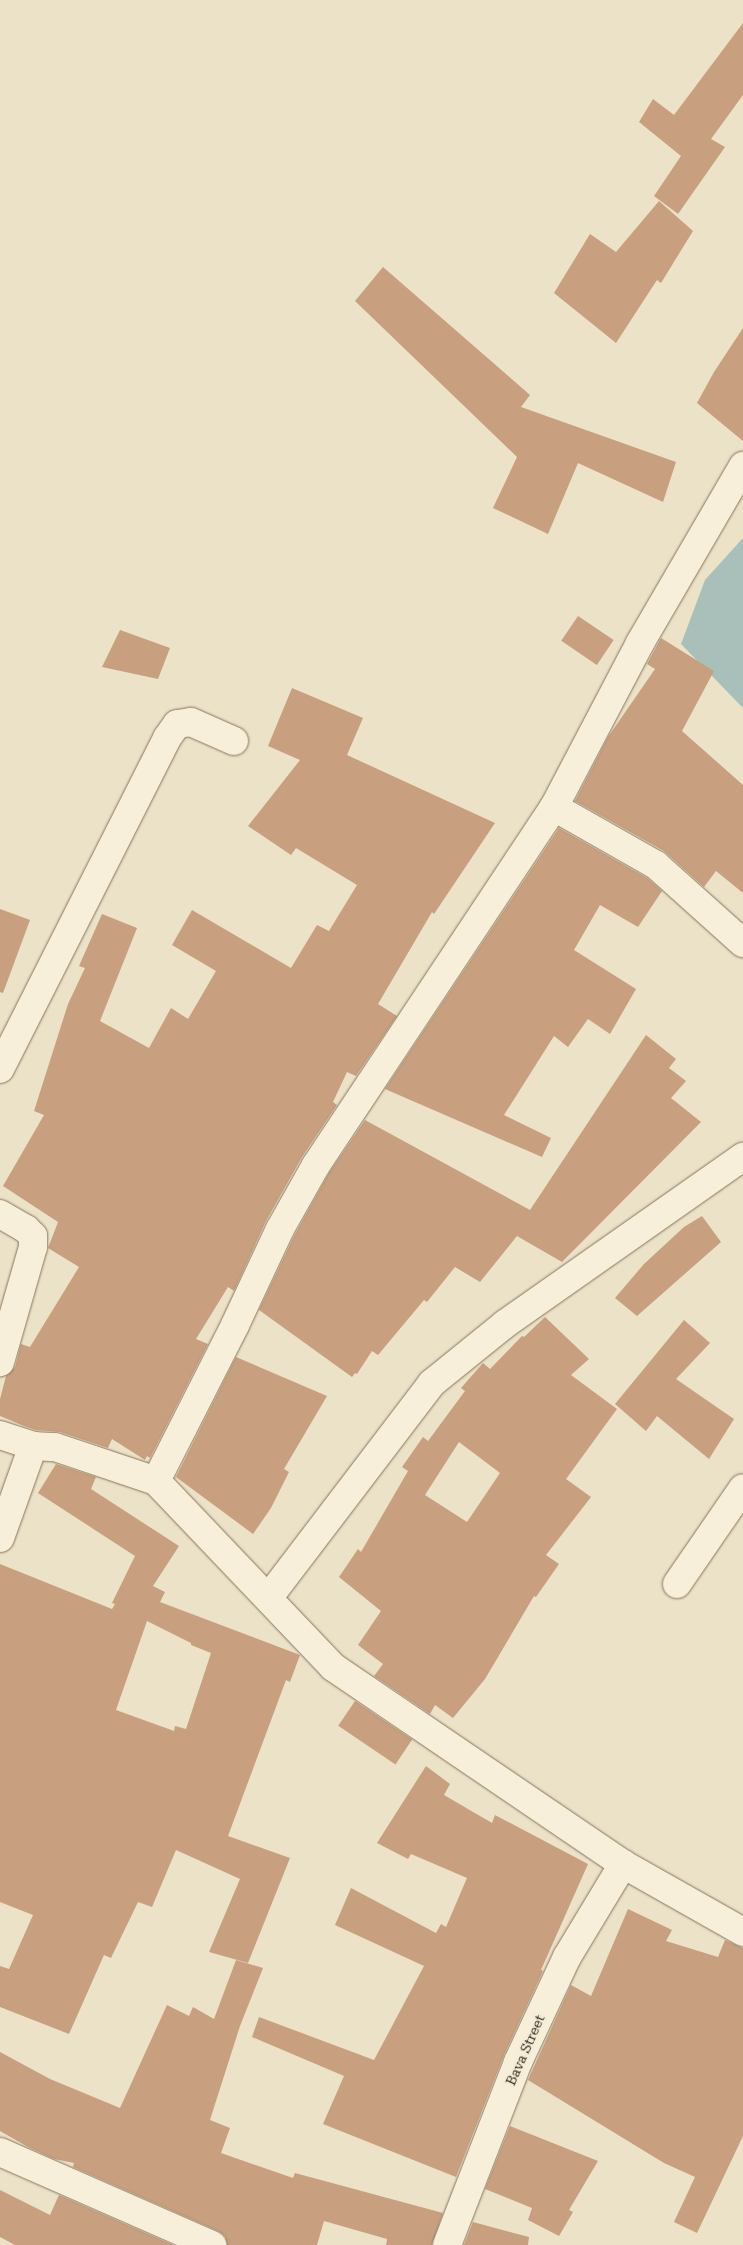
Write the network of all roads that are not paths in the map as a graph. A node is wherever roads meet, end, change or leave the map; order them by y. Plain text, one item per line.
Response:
1 (743, 466) edge
2 (234, 741) dead end
3 (554, 806) junction
4 (743, 943) edge
5 (0, 1069) edge
6 (743, 1157) edge
7 (0, 1214) edge
8 (0, 1362) edge
9 (0, 1435) edge
10 (33, 1446) junction
11 (156, 1481) junction
12 (743, 1488) edge
13 (0, 1538) edge
14 (677, 1584) dead end
15 (269, 1598) junction
16 (623, 1864) junction
17 (743, 1932) edge
18 (0, 2152) edge
19 (212, 2245) edge
20 (446, 2245) edge

1 - 3 street
2 - 5 street
3 - 4 street
3 - 11 street
6 - 15 street
7 - 8 street
9 - 10 street
10 - 11 street
10 - 13 street
11 - 15 street
12 - 14 street
15 - 16 street
16 - 17 street
16 - 20 street, Bava Street
18 - 19 street

